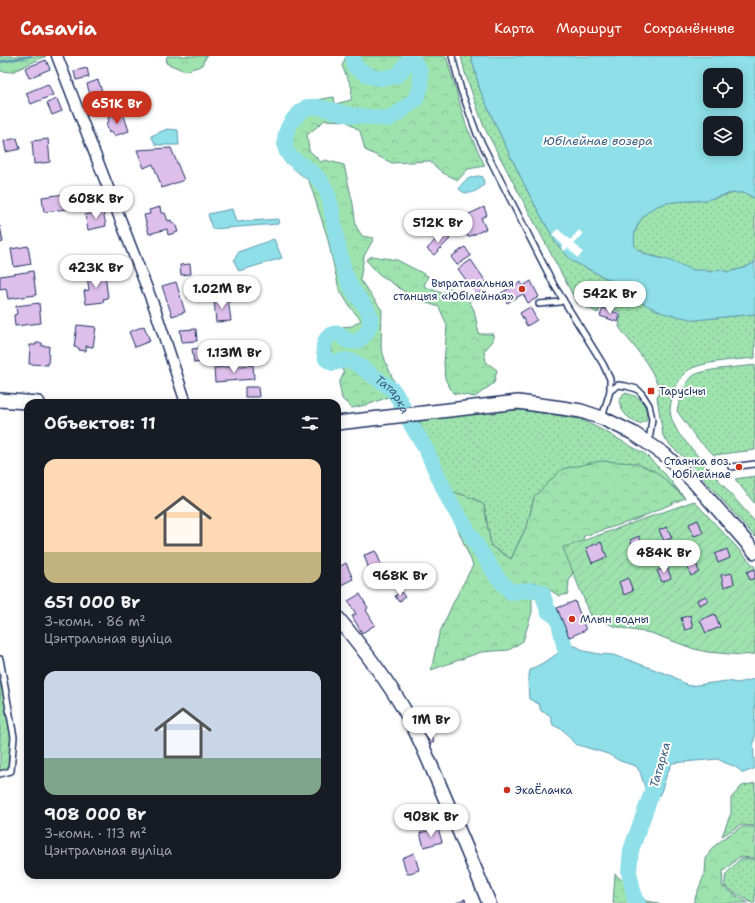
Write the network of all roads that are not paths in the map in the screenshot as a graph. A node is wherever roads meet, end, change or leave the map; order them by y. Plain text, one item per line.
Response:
1 (57, 56) edge
2 (452, 56) edge
3 (563, 299) junction
4 (539, 304) dead end
5 (610, 391) junction
6 (185, 399) edge
7 (0, 400) edge
8 (24, 402) edge
9 (602, 418) junction
10 (341, 423) edge
11 (649, 443) junction
12 (755, 464) edge
13 (730, 467) dead end
14 (755, 552) edge
15 (341, 622) edge
16 (0, 658) edge
17 (0, 774) edge
18 (489, 903) edge

1 - 6 street
2 - 3 lane
3 - 4 lane
3 - 5 lane
5 - 9 lane
5 - 11 lane
7 - 8 street
9 - 10 street
9 - 11 street
11 - 14 street
12 - 13 lane
15 - 18 street
16 - 17 lane

